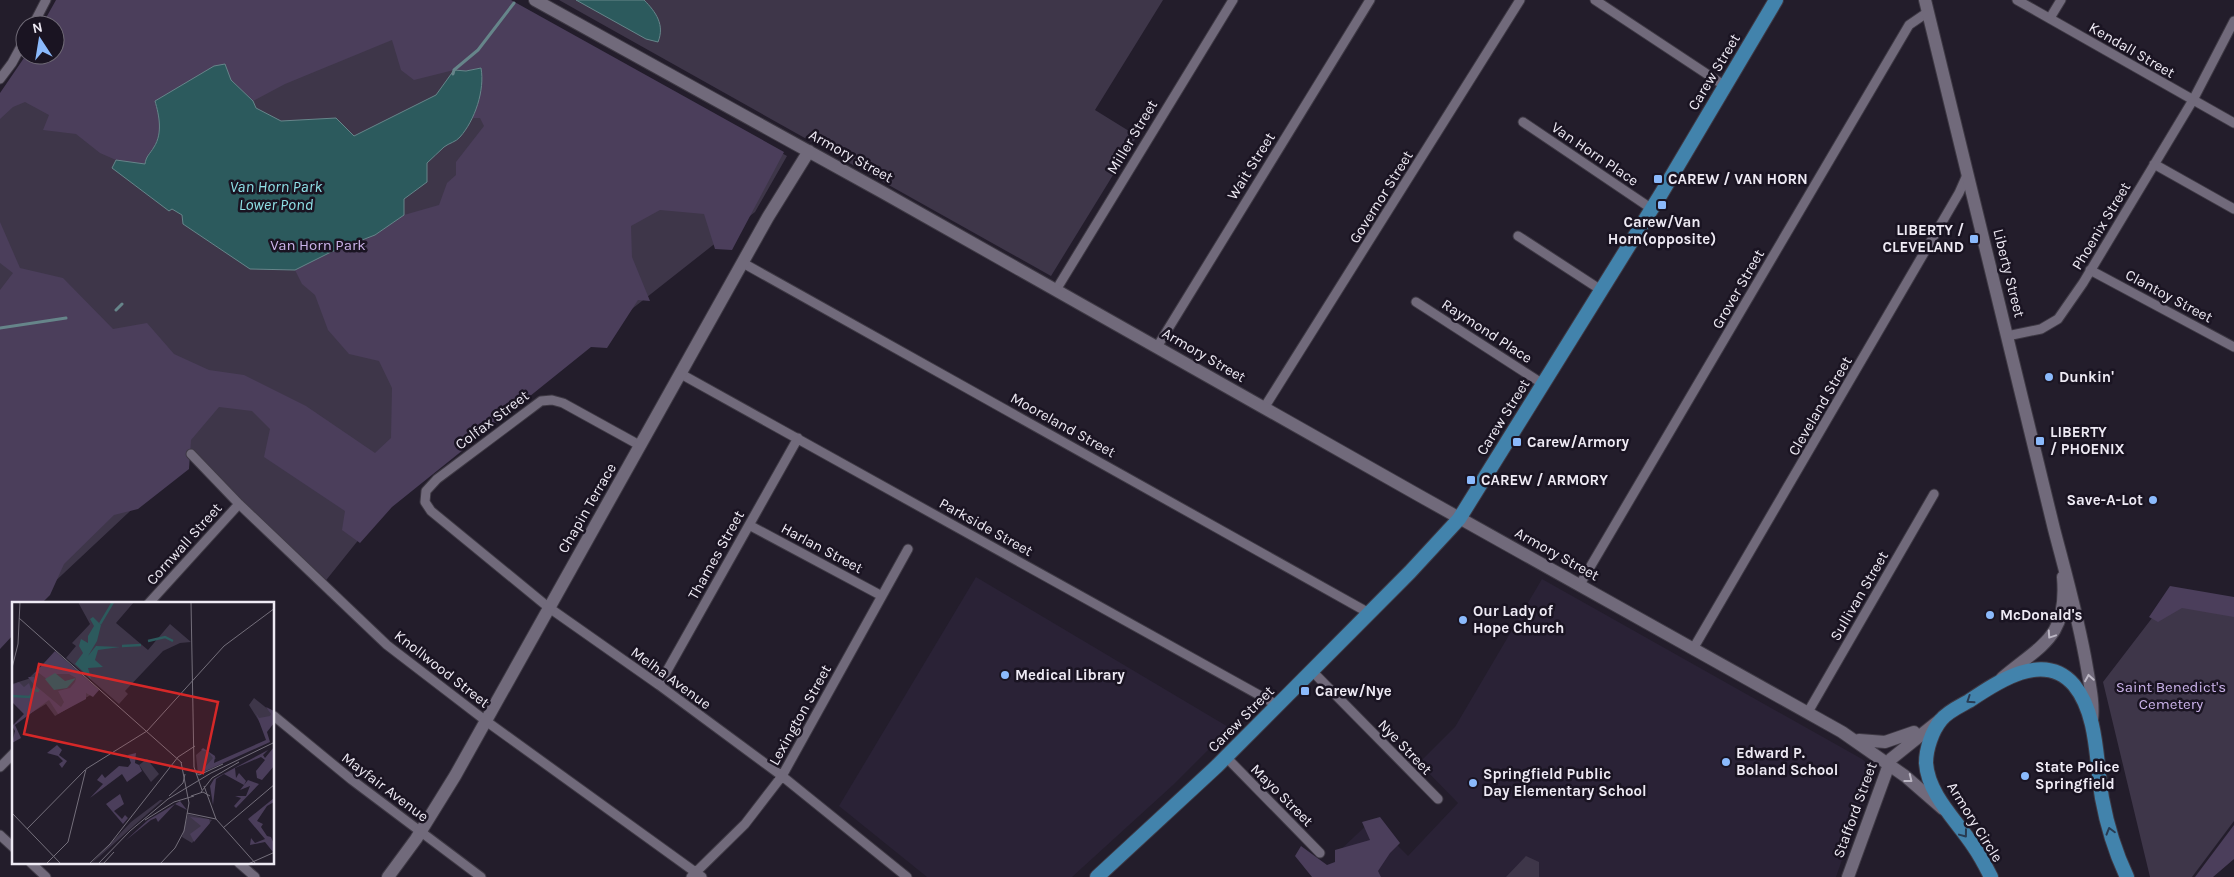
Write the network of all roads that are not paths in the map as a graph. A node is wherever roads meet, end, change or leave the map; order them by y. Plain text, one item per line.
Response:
1 (46, 0) edge
2 (535, 0) edge
3 (1233, 0) edge
4 (1370, 0) edge
5 (1520, 0) edge
6 (1595, 0) edge
7 (2017, 0) edge
8 (2061, 0) edge
9 (1772, 1) edge
10 (1926, 6) edge
11 (38, 15) edge
12 (2050, 18) junction
13 (2234, 20) edge
14 (15, 57) edge
15 (0, 79) edge
16 (1725, 86) junction
17 (2193, 100) junction
18 (1523, 122) dead end
19 (2234, 124) edge
20 (809, 152) junction
21 (2154, 164) junction
22 (1967, 175) junction
23 (1652, 209) junction
24 (2234, 209) edge
25 (1518, 236) dead end
26 (743, 263) junction
27 (2090, 270) junction
28 (1056, 290) junction
29 (1601, 290) junction
30 (1416, 302) dead end
31 (2008, 336) junction
32 (1157, 347) junction
33 (2234, 347) edge
34 (681, 374) junction
35 (1543, 384) junction
36 (1264, 408) junction
37 (798, 438) junction
38 (641, 446) junction
39 (191, 454) dead end
40 (1934, 494) dead end
41 (425, 497) joint
42 (239, 504) junction
43 (1460, 518) junction
44 (749, 525) junction
45 (908, 549) dead end
46 (2061, 555) junction
47 (1579, 586) junction
48 (882, 596) junction
49 (150, 602) edge
50 (548, 607) junction
51 (1369, 613) junction
52 (1693, 649) junction
53 (1312, 671) junction
54 (1998, 681) junction
55 (659, 685) junction
56 (1277, 705) junction
57 (1808, 712) junction
58 (275, 717) edge
59 (1941, 719) junction
60 (486, 721) junction
61 (2092, 726) junction
62 (1928, 728) junction
63 (1856, 740) junction
64 (12, 755) edge
65 (1226, 757) junction
66 (1889, 764) junction
67 (0, 767) edge
68 (782, 776) junction
69 (1438, 799) dead end
70 (1950, 816) junction
71 (421, 832) junction
72 (0, 835) edge
73 (12, 846) edge
74 (1320, 853) dead end
75 (32, 864) edge
76 (240, 864) edge
77 (696, 876) edge
78 (46, 877) edge
79 (255, 877) edge
80 (388, 877) edge
81 (481, 877) edge
82 (907, 877) edge
83 (1097, 877) edge
84 (1848, 877) edge
85 (1991, 877) edge
86 (2127, 877) edge

1 - 11 street
2 - 20 main road, Armory Street
3 - 28 street, Miller Street
4 - 32 street, Wait Street
5 - 36 street, Governor Street
6 - 16 street
7 - 12 street, Kendall Street
8 - 12 street
9 - 16 main road, Carew Street
10 - 22 main road, Liberty Street
10 - 47 street, Grover Street
12 - 17 street, Kendall Street
13 - 17 street, Phoenix Street
14 - 15 street
16 - 23 main road, Carew Street
17 - 19 street, Kendall Street
17 - 21 street, Phoenix Street
18 - 23 street, Van Horn Place
20 - 26 main road, Chapin Terrace
20 - 28 main road, Armory Street
21 - 24 street
21 - 27 street, Phoenix Street
22 - 31 main road, Liberty Street
22 - 52 street, Cleveland Street
23 - 29 main road, Carew Street
25 - 29 street
26 - 34 main road, Chapin Terrace
26 - 51 street, Mooreland Street
27 - 31 street, Phoenix Street
27 - 33 street, Clantoy Street
28 - 32 main road, Armory Street
29 - 35 main road, Carew Street
30 - 35 street, Raymond Place
31 - 46 main road, Liberty Street
32 - 36 main road, Armory Street
34 - 37 street, Parkside Street
34 - 38 main road, Chapin Terrace
35 - 43 main road, Carew Street
36 - 43 main road, Armory Street
37 - 44 street, Thames Street
37 - 56 street, Parkside Street
38 - 41 street, Colfax Street
38 - 50 main road, Chapin Terrace
39 - 42 street, Knollwood Street
40 - 57 street, Sullivan Street
41 - 50 street, Melha Avenue
42 - 49 street, Cornwall Street
42 - 60 street, Knollwood Street
43 - 47 main road, Armory Street
43 - 51 main road, Carew Street
44 - 48 street, Harlan Street
44 - 55 street, Thames Street
45 - 48 street, Lexington Street
46 -> 54 main road, Liberty Street
61 -> 46 main road, Liberty Street
47 - 52 main road, Armory Street
48 - 68 street, Lexington Street
50 - 55 street, Melha Avenue
50 - 60 main road, Chapin Terrace
51 - 53 main road, Carew Street
52 - 57 main road, Armory Street
53 - 56 main road, Carew Street
53 - 69 street, Nye Street
54 -> 59 main road
54 - 61 main road
55 - 68 street, Melha Avenue
56 - 65 main road, Carew Street
57 - 63 main road, Armory Street
58 - 71 street, Mayfair Avenue
59 - 62 main road, Stafford Street
59 - 70 main road, Armory Circle
60 - 71 main road, Chapin Terrace
60 - 77 street, Knollwood Street
86 -> 61 main road
62 - 63 main road, Armory Street
62 - 66 main road, Stafford Street
63 - 66 main road, Armory Street
64 - 67 street
65 - 74 street, Mayo Street
65 - 83 main road, Carew Street
66 -> 70 main road, Armory Street
66 - 84 main road, Stafford Street
68 - 77 street, Lexington Street
68 - 82 street, Melha Avenue
70 -> 85 main road, Armory Circle
71 - 80 main road, Chapin Terrace
71 - 81 street, Mayfair Avenue
72 - 73 street
75 - 78 street
76 - 79 street

